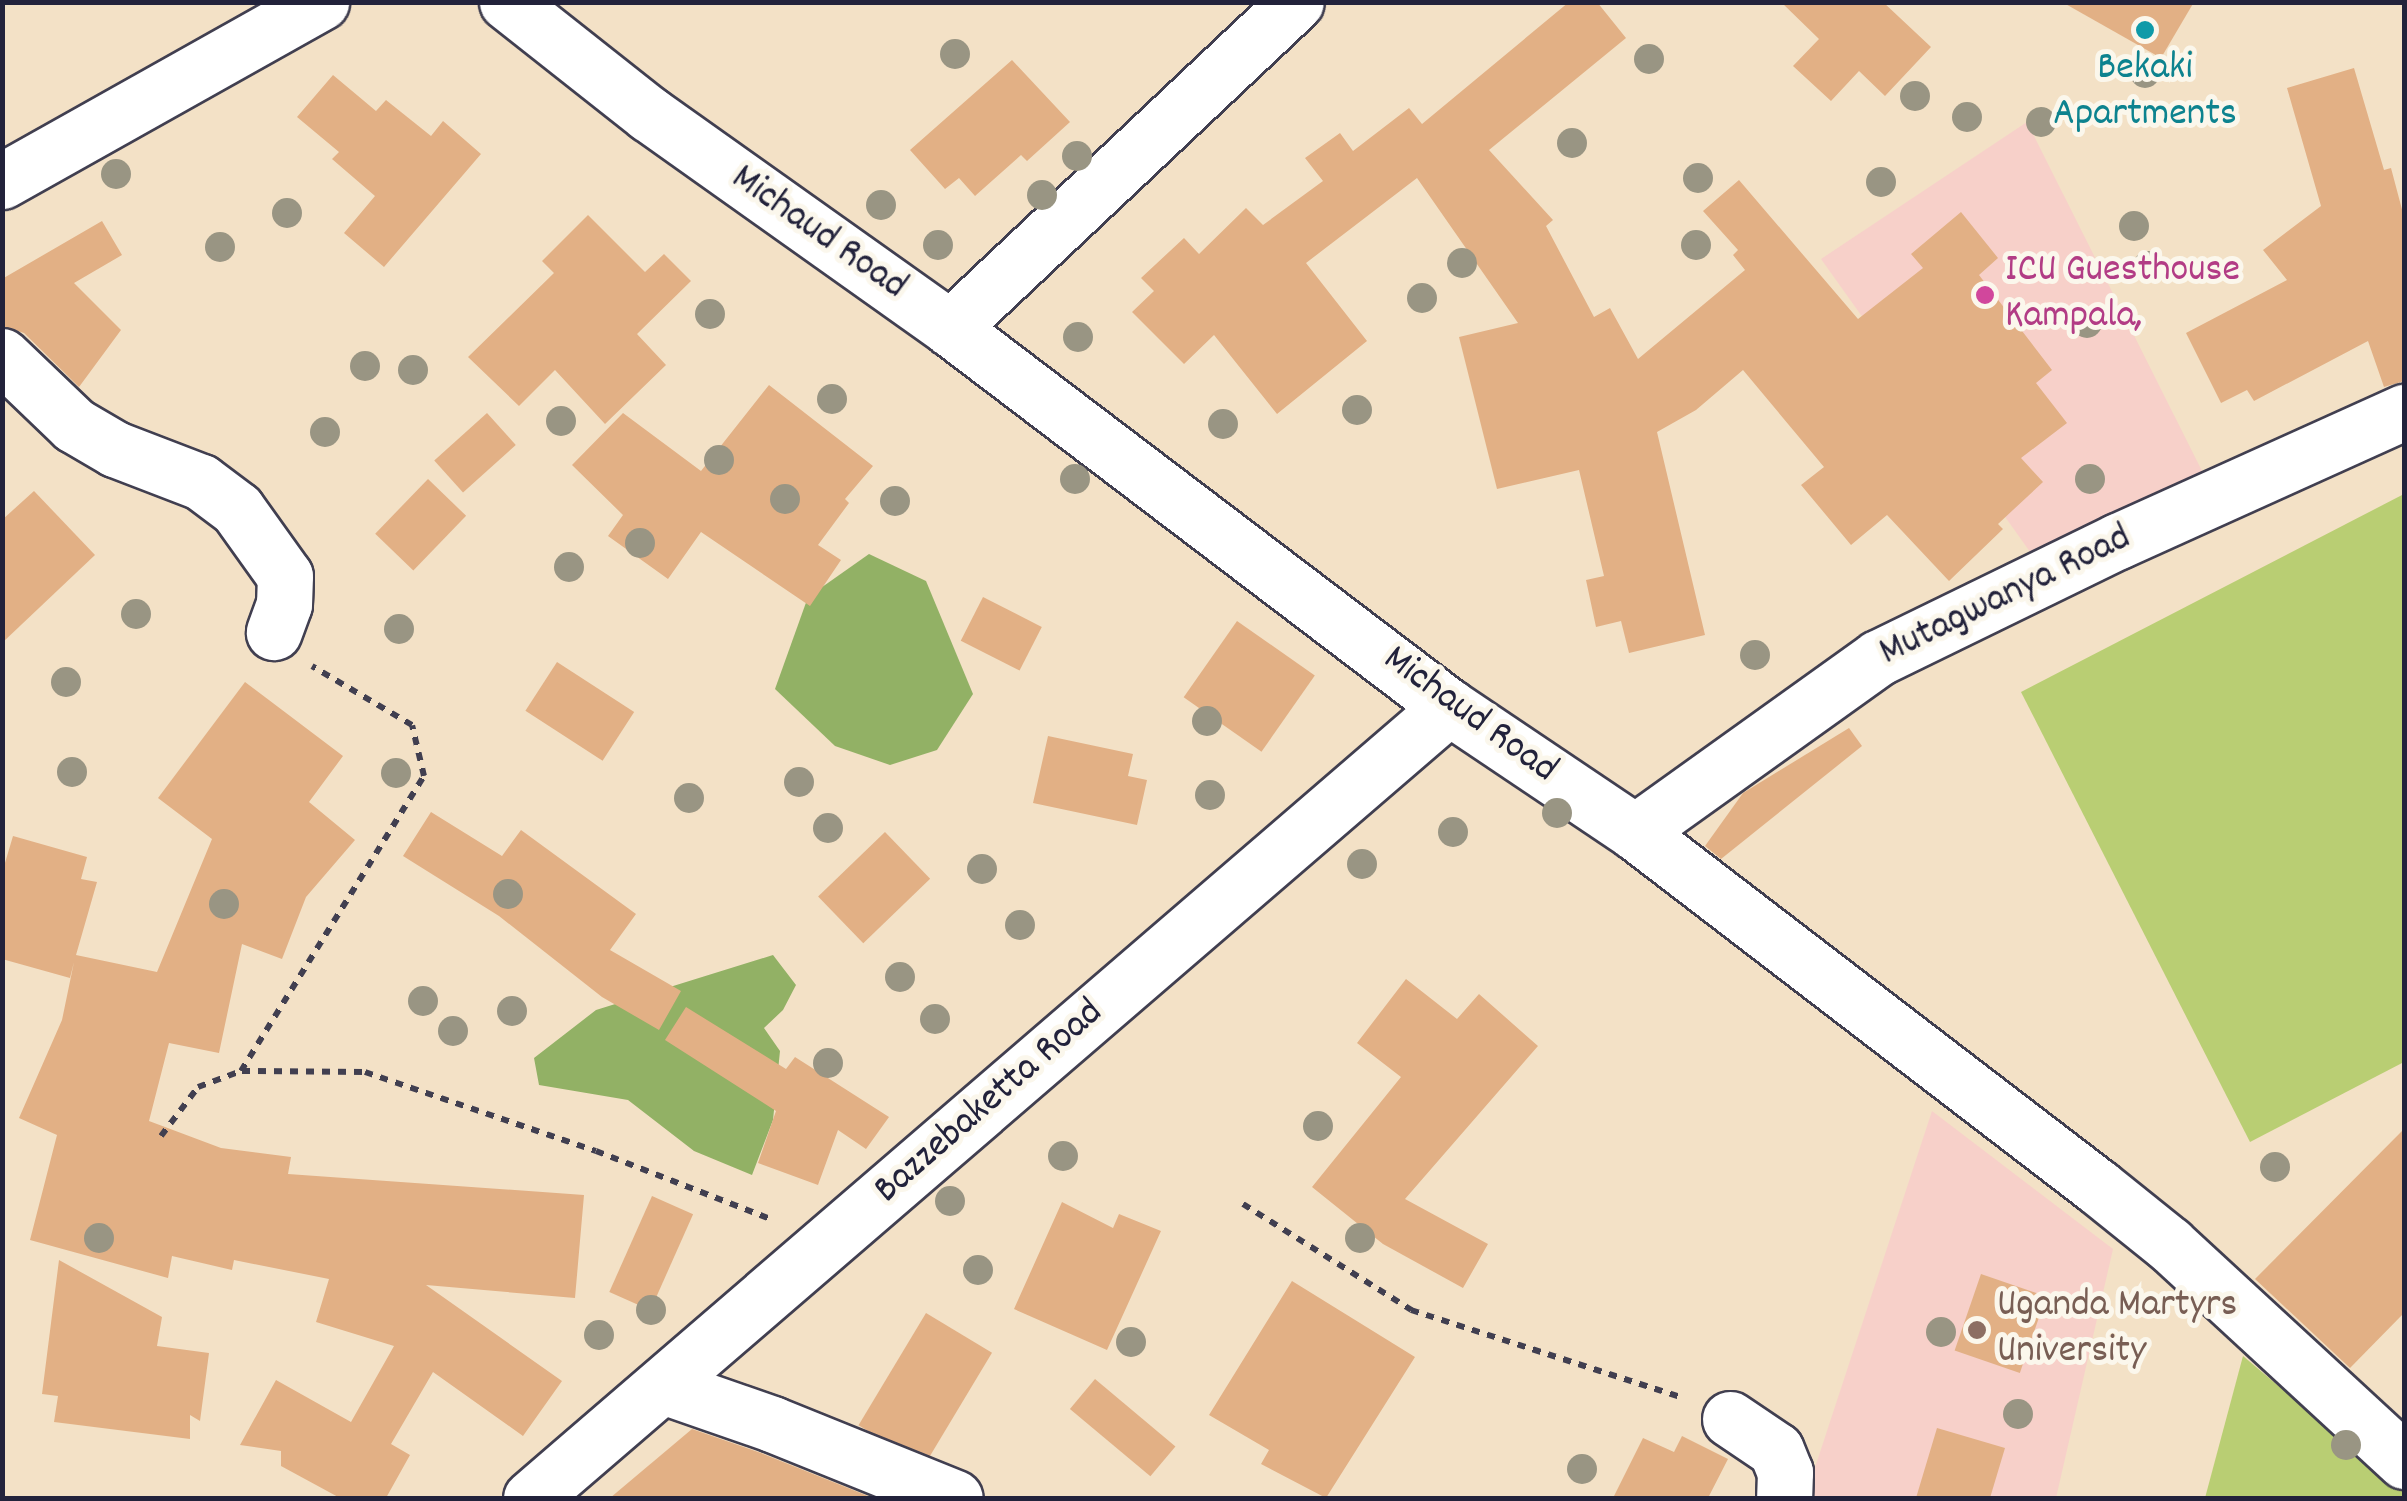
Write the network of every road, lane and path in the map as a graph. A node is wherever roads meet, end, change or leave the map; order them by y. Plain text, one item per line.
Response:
1 (322, 2) edge
2 (507, 2) edge
3 (1296, 2) edge
4 (2, 181) edge
5 (950, 328) junction
6 (2, 356) edge
7 (2404, 412) edge
8 (274, 632) joint
9 (1449, 708) junction
10 (1635, 832) junction
11 (241, 1071) junction
12 (162, 1136) dead end
13 (1243, 1204) dead end
14 (827, 1242) junction
15 (663, 1386) junction
16 (1730, 1419) joint
17 (2404, 1461) edge
18 (532, 1498) edge
19 (954, 1498) edge
20 (1784, 1498) edge

1 - 4 street
2 - 5 street, Michaud Road
3 - 5 street
5 - 9 street, Michaud Road
6 - 8 street
7 - 10 street, Mutagwanya Road
8 - 11 path
9 - 10 street, Michaud Road
9 - 14 street, Bazzebaketta Road
10 - 17 street, Michaud Road
11 - 12 path
11 - 14 path
13 - 16 path
14 - 15 street, Bazzebaketta Road
15 - 18 street, Bazzebaketta Road
15 - 19 street
16 - 20 street

